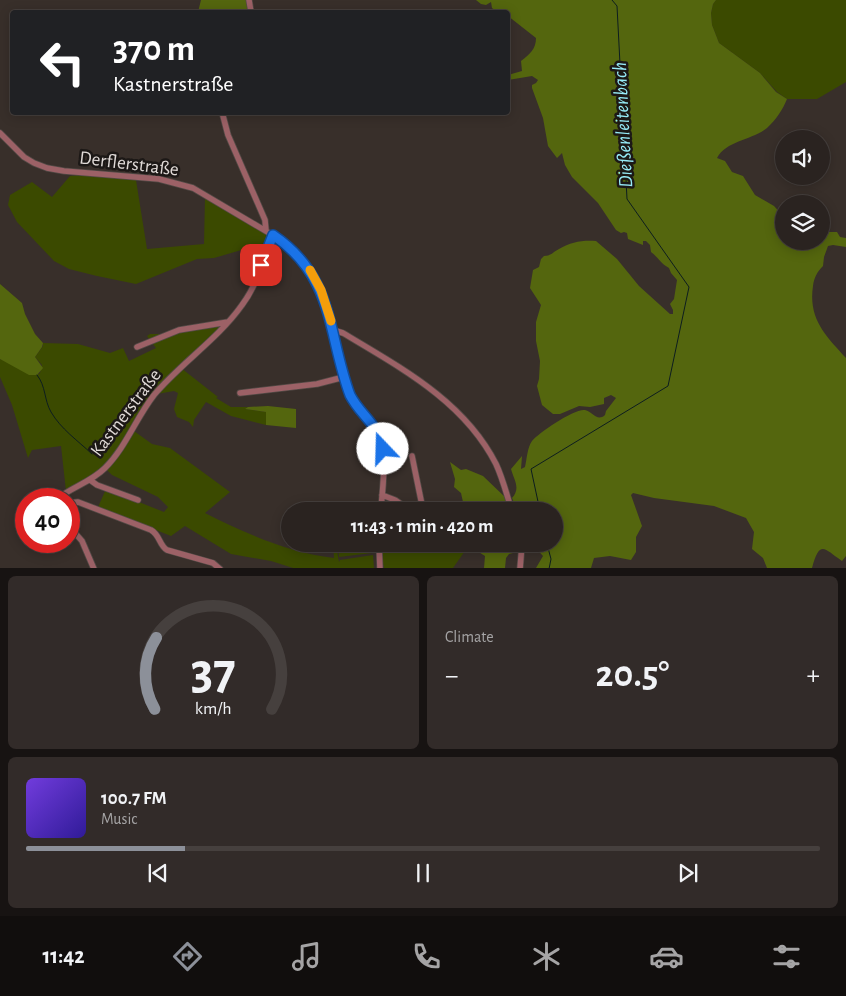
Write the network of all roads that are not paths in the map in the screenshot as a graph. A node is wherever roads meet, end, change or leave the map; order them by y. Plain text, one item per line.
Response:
1 (223, 115) edge
2 (0, 133) edge
3 (266, 230) junction
4 (273, 235) junction
5 (228, 322) junction
6 (333, 330) junction
7 (137, 347) dead end
8 (344, 376) junction
9 (240, 393) dead end
10 (412, 456) dead end
11 (90, 480) junction
12 (76, 488) edge
13 (382, 495) junction
14 (138, 500) dead end
15 (382, 502) edge
16 (398, 502) edge
17 (421, 502) edge
18 (509, 502) edge
19 (80, 503) edge
20 (80, 539) edge
21 (379, 552) edge
22 (521, 552) edge
23 (94, 568) edge
24 (220, 568) edge
25 (380, 568) edge
26 (520, 568) edge

1 - 3 street
2 - 3 street, Derflerstraße
3 - 4 street, Derflerstraße
4 - 5 street, Kastnerstraße
4 - 6 street, Derflerstraße
5 - 7 street, Kastnerstraße
5 - 11 street, Kastnerstraße
6 - 8 street, Derflerstraße
6 - 18 street
8 - 9 street
8 - 13 street, Derflerstraße
10 - 17 street
11 - 12 street, Kastnerstraße
11 - 14 street, Kastnerstraße
13 - 15 street, Derflerstraße
13 - 16 street
19 - 24 street
20 - 23 street
21 - 25 street
22 - 26 street

